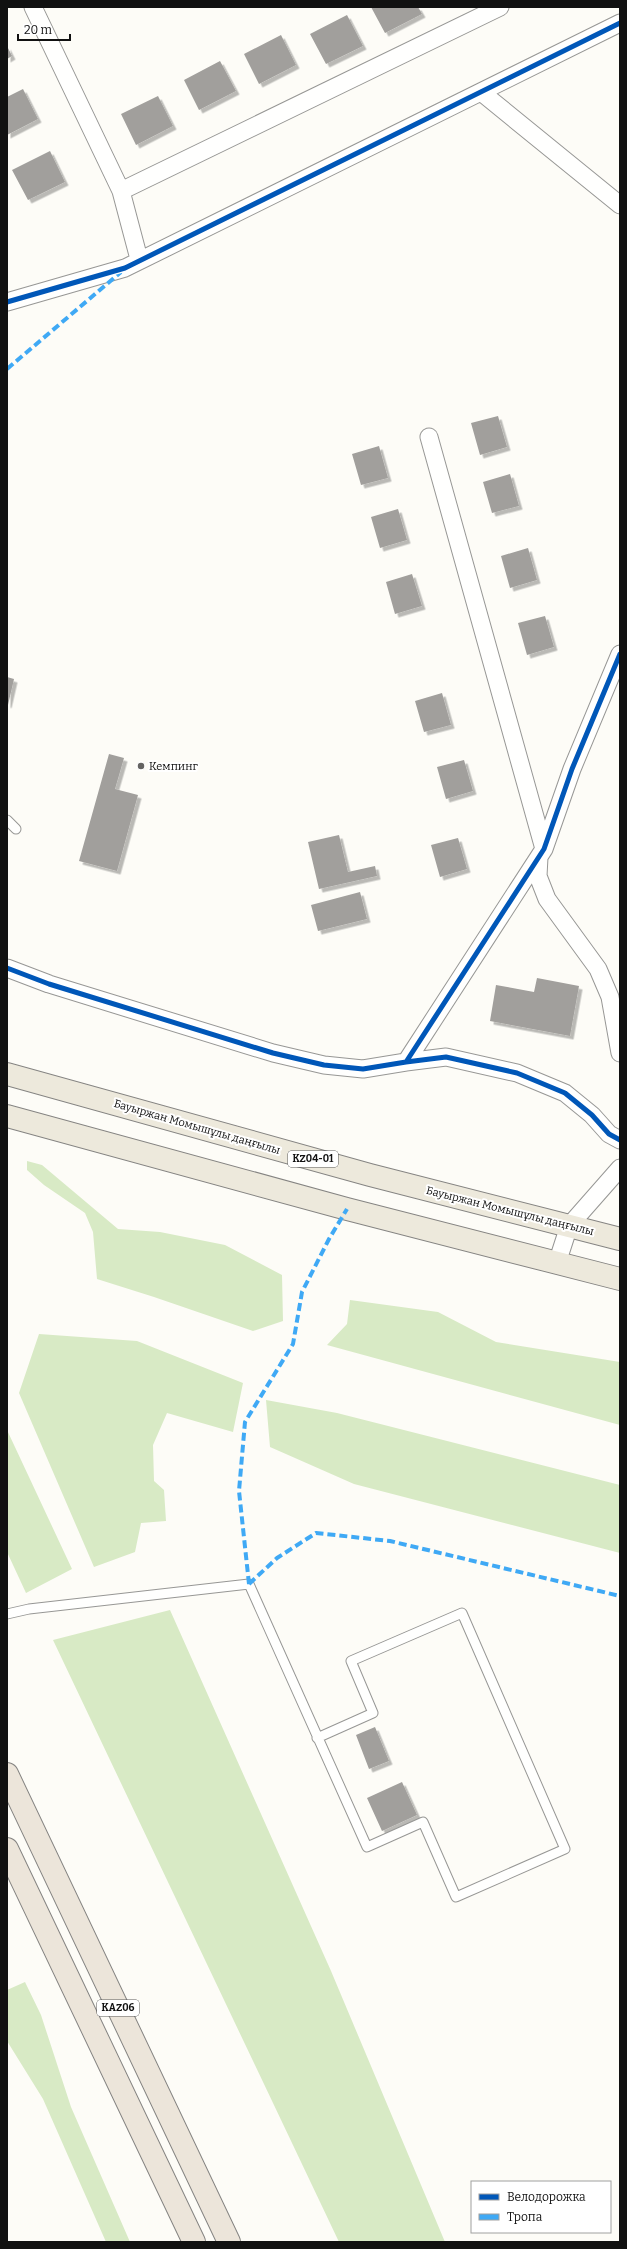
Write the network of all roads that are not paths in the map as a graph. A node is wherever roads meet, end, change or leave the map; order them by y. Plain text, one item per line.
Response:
1 (34, 7) edge
2 (500, 7) edge
3 (620, 23) edge
4 (481, 92) junction
5 (121, 191) junction
6 (620, 205) edge
7 (139, 259) junction
8 (7, 302) edge
9 (429, 437) dead end
10 (620, 654) edge
11 (7, 820) edge
12 (16, 829) dead end
13 (542, 853) junction
14 (7, 968) edge
15 (620, 1053) edge
16 (406, 1062) junction
17 (7, 1074) edge
18 (7, 1116) edge
19 (620, 1140) edge
20 (620, 1168) edge
21 (569, 1226) junction
22 (620, 1239) edge
23 (557, 1263) junction
24 (620, 1279) edge
25 (7, 1614) edge
26 (318, 1738) junction
27 (8, 1779) edge
28 (7, 1849) edge
29 (194, 2242) edge
30 (229, 2242) edge

1 - 5 street
2 - 5 street
3 - 4 street
4 - 6 street
4 - 7 street
5 - 7 street
7 - 8 street
9 - 13 street
10 - 13 street
11 - 12 lane
13 - 15 street
13 - 16 street
14 - 16 street
16 - 19 street
17 - 21 main road, Бауыржан Момышұлы даңғылы / KZ04-01
18 - 23 main road
20 - 21 street
21 - 22 main road, Бауыржан Момышұлы даңғылы / KZ04-01
21 - 23 street
23 - 24 main road
25 - 26 lane
26 - 26 lane
27 - 30 highway, KАZ06
28 - 29 highway, KАZ06

